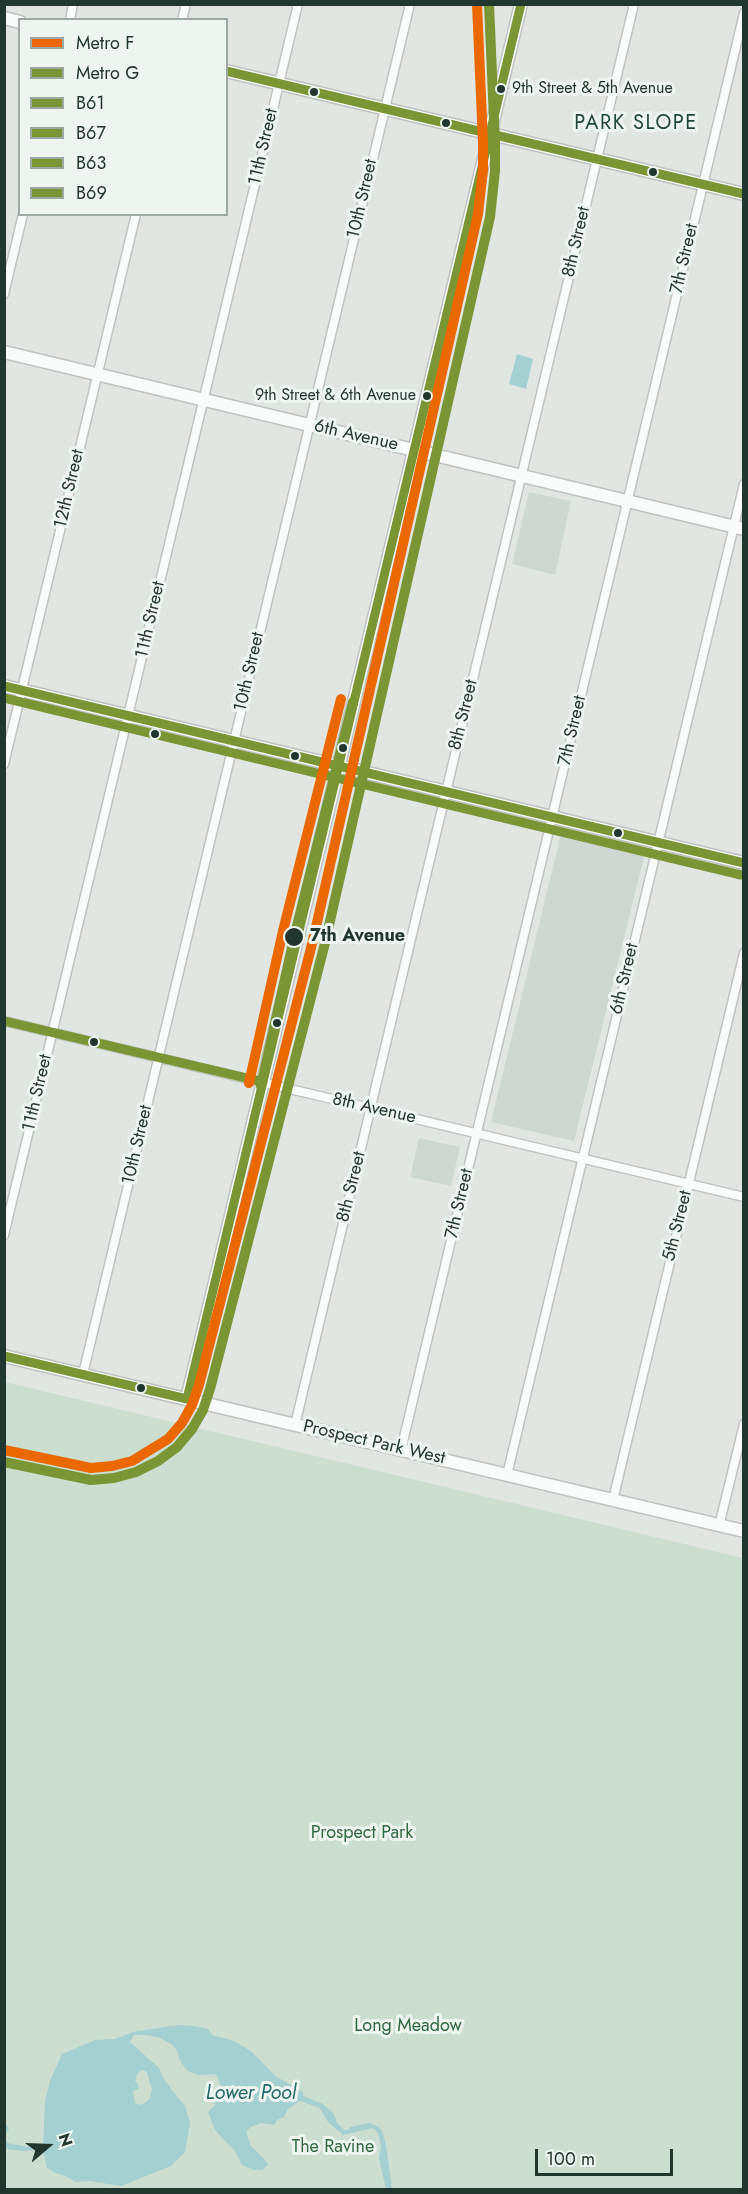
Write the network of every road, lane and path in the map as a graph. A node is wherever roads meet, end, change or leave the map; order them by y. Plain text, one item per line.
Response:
1 (298, 4) edge
2 (410, 4) edge
3 (521, 4) edge
4 (634, 4) edge
5 (744, 13) edge
6 (228, 71) edge
7 (279, 84) junction
8 (385, 109) junction
9 (489, 134) junction
10 (597, 159) junction
11 (703, 184) junction
12 (744, 194) edge
13 (23, 216) edge
14 (135, 216) edge
15 (4, 294) edge
16 (4, 352) edge
17 (97, 374) junction
18 (203, 400) junction
19 (309, 425) junction
20 (414, 450) junction
21 (522, 475) junction
22 (744, 484) edge
23 (628, 501) junction
24 (738, 528) edge
25 (4, 686) edge
26 (22, 691) junction
27 (128, 716) junction
28 (234, 741) junction
29 (4, 764) edge
30 (338, 766) junction
31 (446, 792) junction
32 (552, 818) junction
33 (658, 843) junction
34 (744, 863) edge
35 (744, 953) edge
36 (4, 1021) edge
37 (52, 1032) junction
38 (159, 1058) junction
39 (263, 1083) junction
40 (371, 1108) junction
41 (477, 1133) junction
42 (582, 1158) junction
43 (688, 1184) junction
44 (744, 1197) edge
45 (4, 1235) edge
46 (4, 1356) edge
47 (83, 1374) junction
48 (187, 1399) junction
49 (744, 1424) edge
50 (295, 1425) junction
51 (401, 1450) junction
52 (507, 1475) junction
53 (613, 1500) junction
54 (720, 1526) junction
55 (744, 1531) edge

1 - 7 street, 11th Street
2 - 8 street, 10th Street
3 - 9 street
4 - 10 street, 8th Street
5 - 11 street, 7th Street
6 - 7 street
7 - 8 street
7 - 18 street, 11th Street
8 - 9 street
8 - 19 street, 10th Street
9 - 10 street
9 - 20 street
10 - 11 street
10 - 21 street, 8th Street
11 - 12 street
11 - 23 street, 7th Street
13 - 15 street
14 - 17 street, 12th Street
16 - 17 street, 6th Avenue
17 - 18 street, 6th Avenue
17 - 26 street, 12th Street
18 - 19 street, 6th Avenue
18 - 27 street, 11th Street
19 - 20 street, 6th Avenue
19 - 28 street, 10th Street
20 - 21 street, 6th Avenue
20 - 30 street
21 - 23 street, 6th Avenue
21 - 31 street, 8th Street
22 - 24 street, 6th Street
23 - 24 street, 6th Avenue
23 - 32 street, 7th Street
24 - 33 street, 6th Street
25 - 26 street
26 - 27 street
26 - 29 street, 12th Street
27 - 28 street
27 - 37 street, 11th Street
28 - 30 street
28 - 38 street, 10th Street
30 - 31 street
30 - 39 street
31 - 32 street
31 - 40 street, 8th Street
32 - 33 street
32 - 41 street, 7th Street
33 - 34 street
33 - 42 street, 6th Street
35 - 43 street, 5th Street
36 - 37 street, 8th Avenue
37 - 38 street, 8th Avenue
37 - 45 street, 11th Street
38 - 39 street, 8th Avenue
38 - 47 street, 10th Street
39 - 40 street, 8th Avenue
39 - 48 street
40 - 41 street, 8th Avenue
40 - 50 street, 8th Street
41 - 42 street, 8th Avenue
41 - 51 street, 7th Street
42 - 43 street, 8th Avenue
42 - 52 street, 6th Street
43 - 44 street, 8th Avenue
43 - 53 street, 5th Street
46 - 47 street, Prospect Park West
47 - 48 street, Prospect Park West
48 - 50 street, Prospect Park West
49 - 54 street
50 - 51 street, Prospect Park West
51 - 52 street, Prospect Park West
52 - 53 street, Prospect Park West
53 - 54 street, Prospect Park West
54 - 55 street, Prospect Park West

